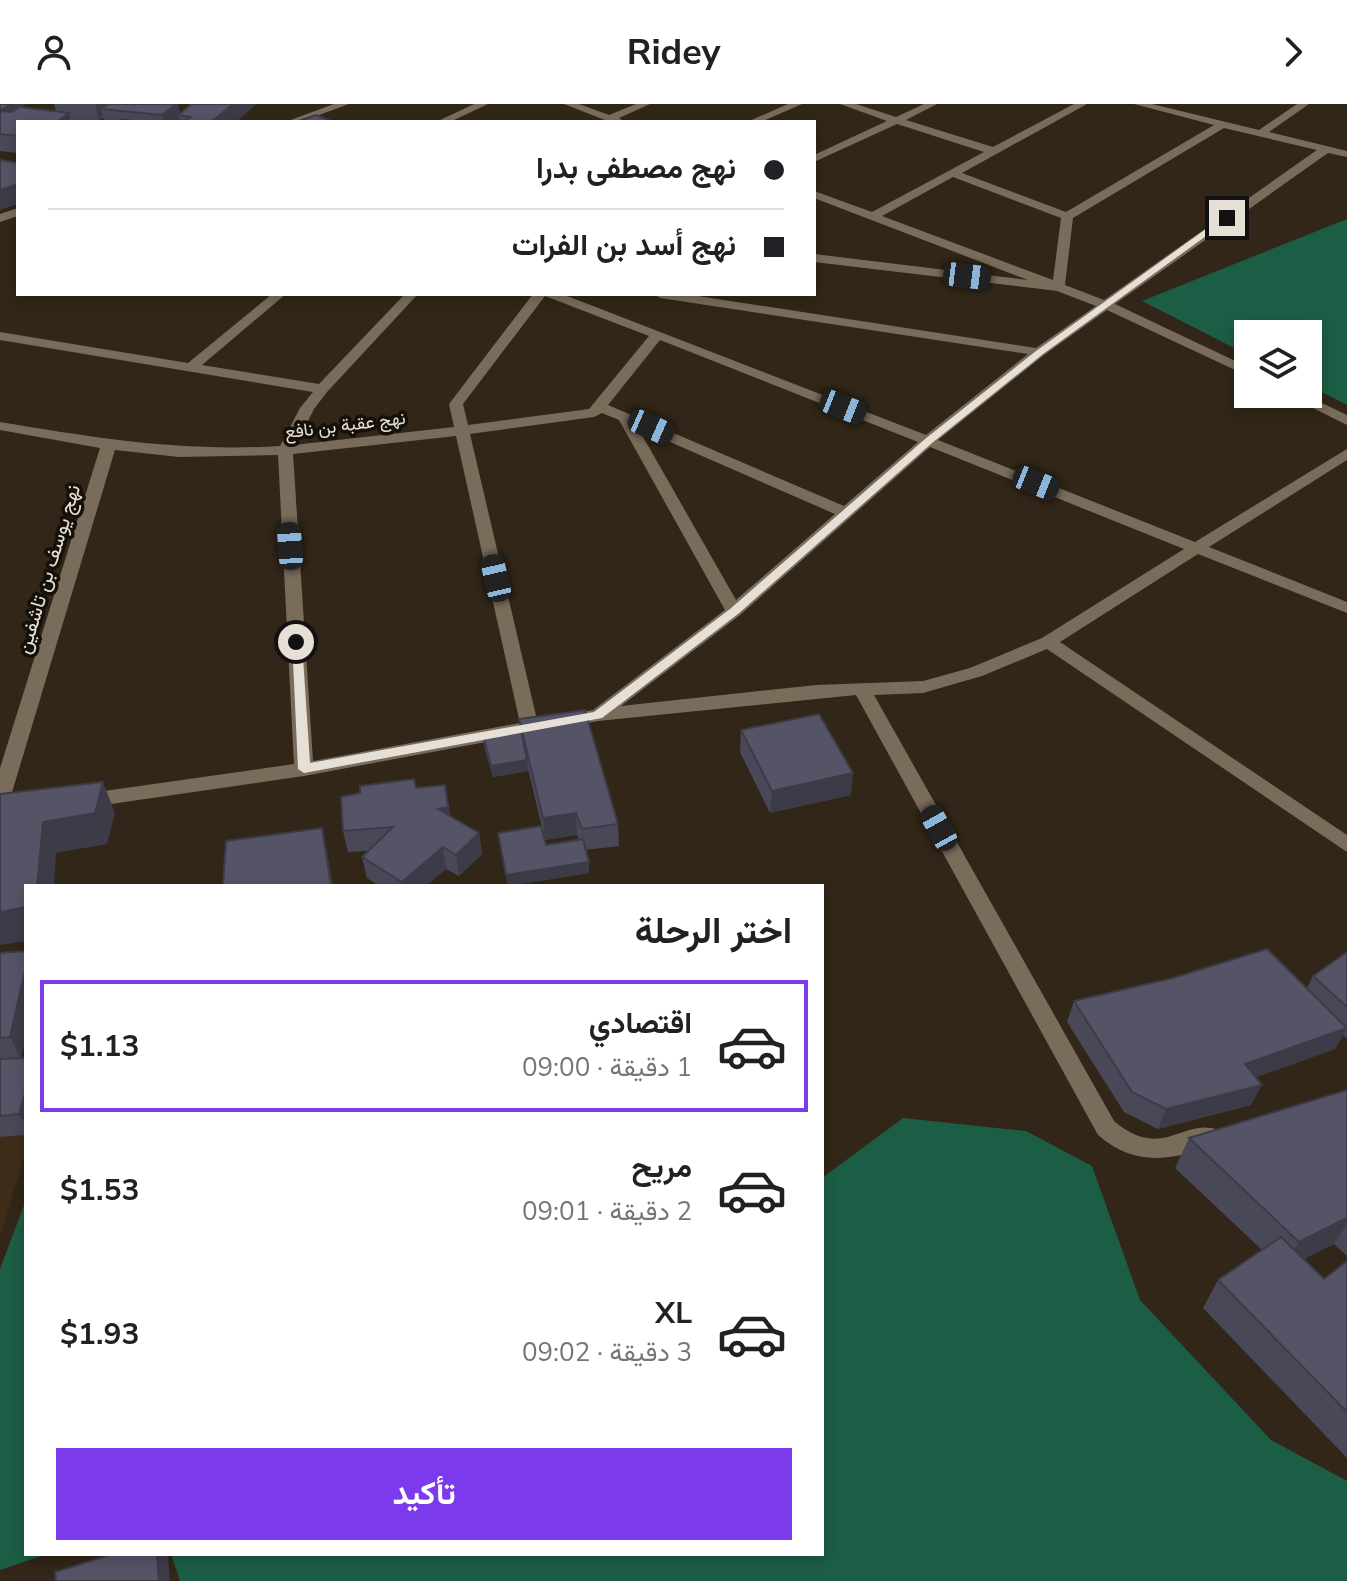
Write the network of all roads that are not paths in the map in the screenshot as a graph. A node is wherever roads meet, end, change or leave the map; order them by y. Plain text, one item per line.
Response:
1 (344, 104) edge
2 (483, 104) edge
3 (569, 104) edge
4 (645, 104) edge
5 (797, 104) edge
6 (845, 104) edge
7 (932, 104) edge
8 (1082, 104) edge
9 (1139, 104) edge
10 (1304, 104) edge
11 (296, 120) edge
12 (446, 120) edge
13 (615, 120) edge
14 (757, 120) edge
15 (896, 121) junction
16 (1223, 124) junction
17 (1261, 133) junction
18 (1326, 149) junction
19 (993, 151) junction
20 (1347, 154) edge
21 (816, 158) edge
22 (952, 173) junction
23 (816, 195) edge
24 (873, 216) junction
25 (1067, 216) junction
26 (816, 258) edge
27 (1058, 287) junction
28 (278, 296) edge
29 (410, 296) edge
30 (538, 296) edge
31 (555, 296) edge
32 (674, 296) edge
33 (777, 296) edge
34 (1104, 304) junction
35 (769, 310) junction
36 (657, 335) junction
37 (0, 336) edge
38 (1039, 352) junction
39 (1234, 365) edge
40 (191, 367) junction
41 (322, 389) junction
42 (599, 406) junction
43 (1321, 408) edge
44 (623, 414) junction
45 (1347, 421) edge
46 (0, 426) edge
47 (462, 429) junction
48 (928, 441) junction
49 (109, 444) junction
50 (285, 451) junction
51 (1347, 453) edge
52 (846, 513) junction
53 (1197, 547) junction
54 (1347, 608) edge
55 (734, 611) junction
56 (1048, 642) junction
57 (863, 692) junction
58 (598, 715) junction
59 (530, 728) junction
60 (304, 769) junction
61 (0, 799) edge
62 (61, 804) edge
63 (1347, 845) edge
64 (1227, 1132) edge

1 - 11 street
2 - 12 street
3 - 13 street
4 - 13 street
5 - 14 street
6 - 15 street
7 - 15 street
8 - 19 street
9 - 16 street
10 - 17 street
15 - 19 street
15 - 21 street
16 - 17 street
16 - 25 street
17 - 18 street
18 - 20 street
18 - 34 street
19 - 22 street
22 - 24 street
22 - 25 street
23 - 24 street
24 - 27 street
25 - 27 street
26 - 27 street
27 - 34 street
28 - 40 street
29 - 41 street
30 - 47 street
31 - 36 street
32 - 35 street
33 - 35 street
34 - 38 street
34 - 39 street
35 - 38 street
36 - 42 street
36 - 48 street
37 - 40 street
38 - 48 street
40 - 41 street
41 - 50 street
42 - 44 street
42 - 47 street, نهج عقبة بن نافع
43 - 45 street
44 - 52 street
44 - 55 street
46 - 49 street, نهج عقبة بن نافع
47 - 50 street, نهج عقبة بن نافع
47 - 59 street
48 - 52 street
48 - 53 street
49 - 50 street, نهج عقبة بن نافع
49 - 61 street, نهج يوسف بن تاشفين
50 - 60 street
51 - 53 street
52 - 55 street
53 - 54 street
53 - 56 street
55 - 58 street
56 - 57 street
56 - 63 street
57 - 58 street
57 - 64 street
58 - 59 street
59 - 60 street
60 - 62 street

